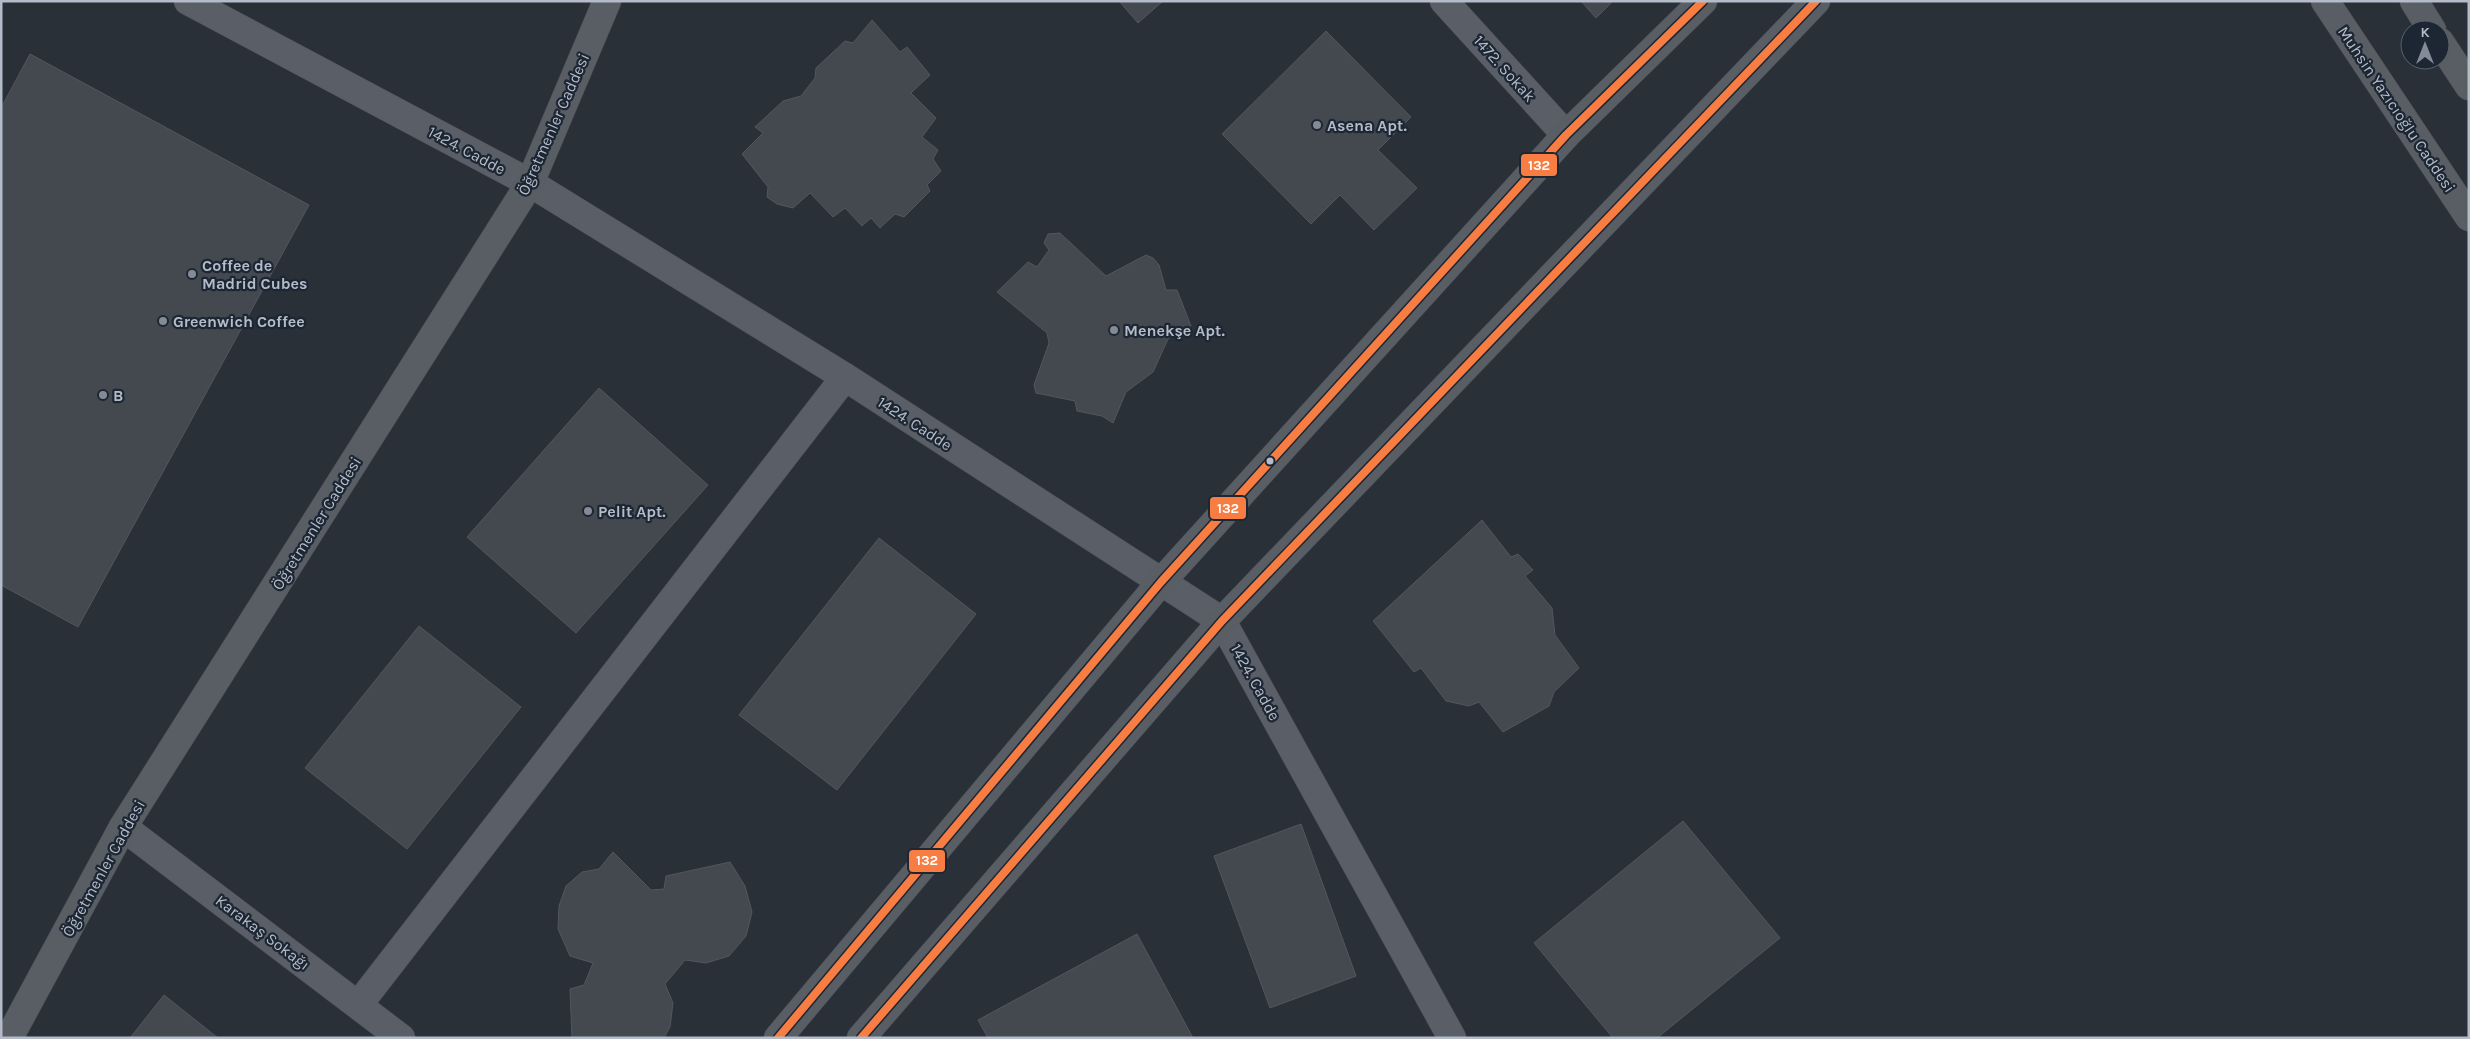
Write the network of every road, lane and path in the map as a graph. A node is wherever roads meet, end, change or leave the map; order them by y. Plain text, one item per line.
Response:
1 (188, 1) edge
2 (607, 1) edge
3 (1444, 1) edge
4 (1702, 1) edge
5 (1816, 1) edge
6 (2325, 1) edge
7 (2414, 1) edge
8 (2426, 20) edge
9 (2450, 57) edge
10 (2469, 86) edge
11 (1566, 136) junction
12 (530, 183) junction
13 (2469, 217) edge
14 (845, 377) junction
15 (1161, 582) junction
16 (1222, 621) junction
17 (123, 827) junction
18 (358, 1004) junction
19 (9, 1038) edge
20 (402, 1038) edge
21 (778, 1038) edge
22 (861, 1038) edge
23 (1452, 1038) edge

1 - 12 street, 1424. Cadde
2 - 12 main road, Öğretmenler Caddesi
3 - 11 street, 1472. Sokak
4 - 11 main road
5 - 16 main road
6 - 13 main road, Muhsin Yazıcıoğlu Caddesi
7 - 8 main road
9 - 10 main road
11 - 15 main road
12 - 14 street, 1424. Cadde
12 - 17 main road, Öğretmenler Caddesi
14 - 15 street, 1424. Cadde
14 - 18 street
15 - 16 street, 1424. Cadde
15 - 21 main road
16 - 22 main road
16 - 23 street, 1424. Cadde
17 - 18 street, Karakaş Sokağı
17 - 19 main road, Öğretmenler Caddesi
18 - 20 street, Karakaş Sokağı

